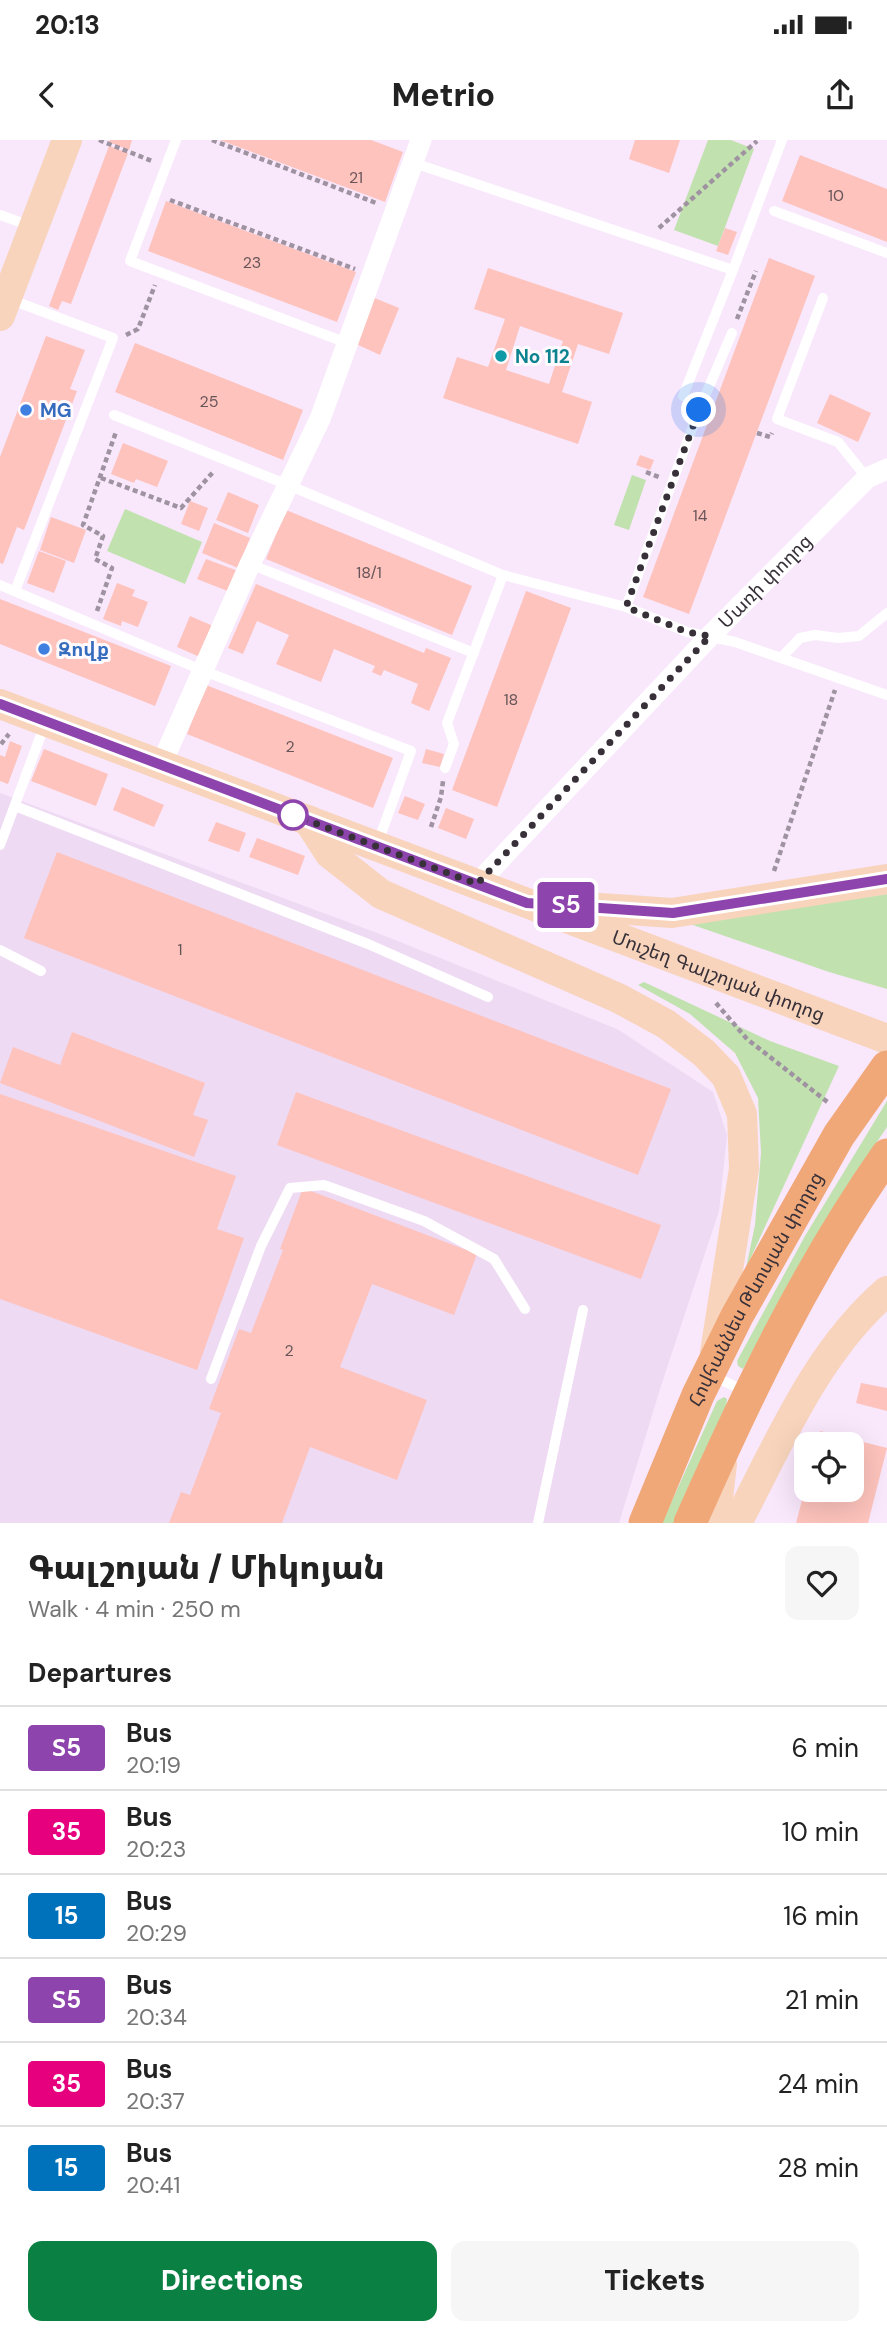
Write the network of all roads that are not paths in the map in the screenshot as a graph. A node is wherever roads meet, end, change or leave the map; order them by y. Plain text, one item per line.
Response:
1 (66, 140) edge
2 (176, 140) edge
3 (782, 140) edge
4 (417, 146) edge
5 (774, 211) dead end
6 (0, 215) edge
7 (33, 227) junction
8 (887, 253) edge
9 (733, 270) junction
10 (823, 298) dead end
11 (2, 303) edge
12 (732, 333) road end
13 (347, 343) junction
14 (683, 396) dead end
15 (114, 415) road end
16 (887, 469) edge
17 (867, 478) junction
18 (288, 485) junction
19 (250, 564) junction
20 (503, 575) junction
21 (0, 585) edge
22 (15, 591) junction
23 (626, 607) junction
24 (887, 613) edge
25 (710, 636) junction
26 (474, 653) junction
27 (782, 659) junction
28 (204, 671) junction
29 (887, 695) edge
30 (0, 704) edge
31 (46, 722) junction
32 (161, 765) junction
33 (445, 768) dead end
34 (15, 806) junction
35 (308, 820) junction
36 (0, 845) edge
37 (377, 846) junction
38 (887, 878) edge
39 (477, 884) junction
40 (527, 903) junction
41 (0, 950) edge
42 (41, 971) dead end
43 (488, 997) dead end
44 (887, 1039) edge
45 (887, 1067) edge
46 (887, 1155) edge
47 (887, 1292) edge
48 (525, 1309) dead end
49 (583, 1310) dead end
50 (711, 1369) junction
51 (211, 1379) dead end
52 (749, 1393) junction
53 (725, 1445) junction
54 (538, 1523) edge
55 (645, 1523) edge
56 (690, 1523) edge
57 (715, 1523) edge
58 (737, 1523) edge

1 - 7 main road
2 - 13 lane
3 - 9 lane
4 - 9 lane
4 - 13 street
5 - 8 lane
6 - 7 lane
7 - 11 main road
9 - 14 lane
10 - 17 lane
11 - 22 lane
12 - 23 lane
13 - 18 street
15 - 18 lane
16 - 17 street, Մառի փողոց
17 - 25 street, Մառի փողոց
18 - 19 street
18 - 20 lane
19 - 26 lane
19 - 28 street
20 - 23 lane
20 - 26 lane
21 - 22 lane
22 - 28 lane
23 - 25 lane
24 - 27 lane
25 - 27 lane
25 - 39 street, Մառի փողոց
26 - 33 lane
27 - 29 lane
28 - 32 street
28 - 37 lane
30 - 31 main road, Մուշեղ Գալշոյան փողոց
31 - 32 main road, Մուշեղ Գալշոյան փողոց
31 - 34 lane
32 - 35 main road, Մուշեղ Գալշոյան փողոց
34 - 36 lane
34 - 43 lane
35 - 37 main road, Մուշեղ Գալշոյան փողոց
35 - 50 main road
37 - 39 main road, Մուշեղ Գալշոյան փողոց
38 - 40 main road
39 - 40 main road, Մուշեղ Գալշոյան փողոց
40 - 44 main road, Մուշեղ Գալշոյան փողոց
41 - 42 lane
45 - 50 main road, Հովհաննես Թևոսյան փողոց
46 - 52 main road
47 - 58 main road
48 - 51 lane
49 - 54 lane
50 - 52 lane
50 - 55 main road, Հովհաննես Թևոսյան փողոց
52 - 53 main road
53 - 56 main road
53 - 57 main road

